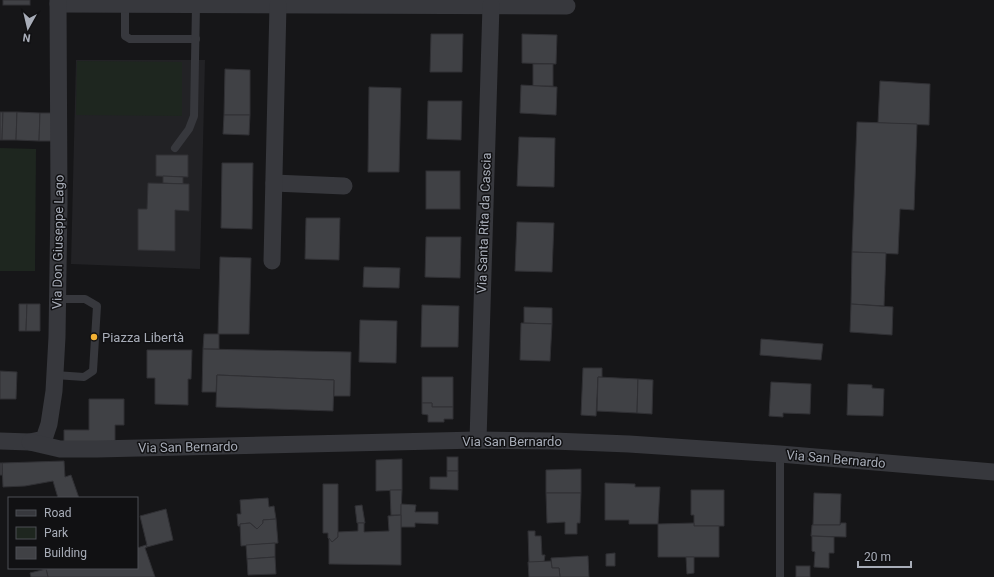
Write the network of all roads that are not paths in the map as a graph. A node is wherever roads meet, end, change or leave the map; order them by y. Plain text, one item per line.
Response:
1 (58, 2) edge
2 (125, 5) junction
3 (196, 5) junction
4 (278, 5) junction
5 (491, 5) junction
6 (567, 6) dead end
7 (196, 40) junction
8 (175, 148) dead end
9 (274, 183) junction
10 (344, 186) dead end
11 (272, 261) dead end
12 (58, 298) junction
13 (55, 376) junction
14 (478, 440) junction
15 (0, 441) edge
16 (30, 442) junction
17 (780, 454) junction
18 (994, 472) edge
19 (780, 577) edge

1 - 2 street
1 - 12 street, Via Don Giuseppe Lago
2 - 3 street
2 - 7 lane
3 - 4 street
3 - 7 lane
4 - 5 street
4 - 9 street
5 - 6 street
5 - 14 street, Via Santa Rita da Cascia
7 - 8 lane
9 - 10 street
9 - 11 street
12 - 13 street, Via Don Giuseppe Lago
12 - 13 lane
13 - 16 street, Via Don Giuseppe Lago
14 - 16 street, Via San Bernardo
14 - 17 street, Via San Bernardo
15 - 16 street, Via Don Giuseppe Lago
17 - 18 street, Via San Bernardo
17 - 19 lane

